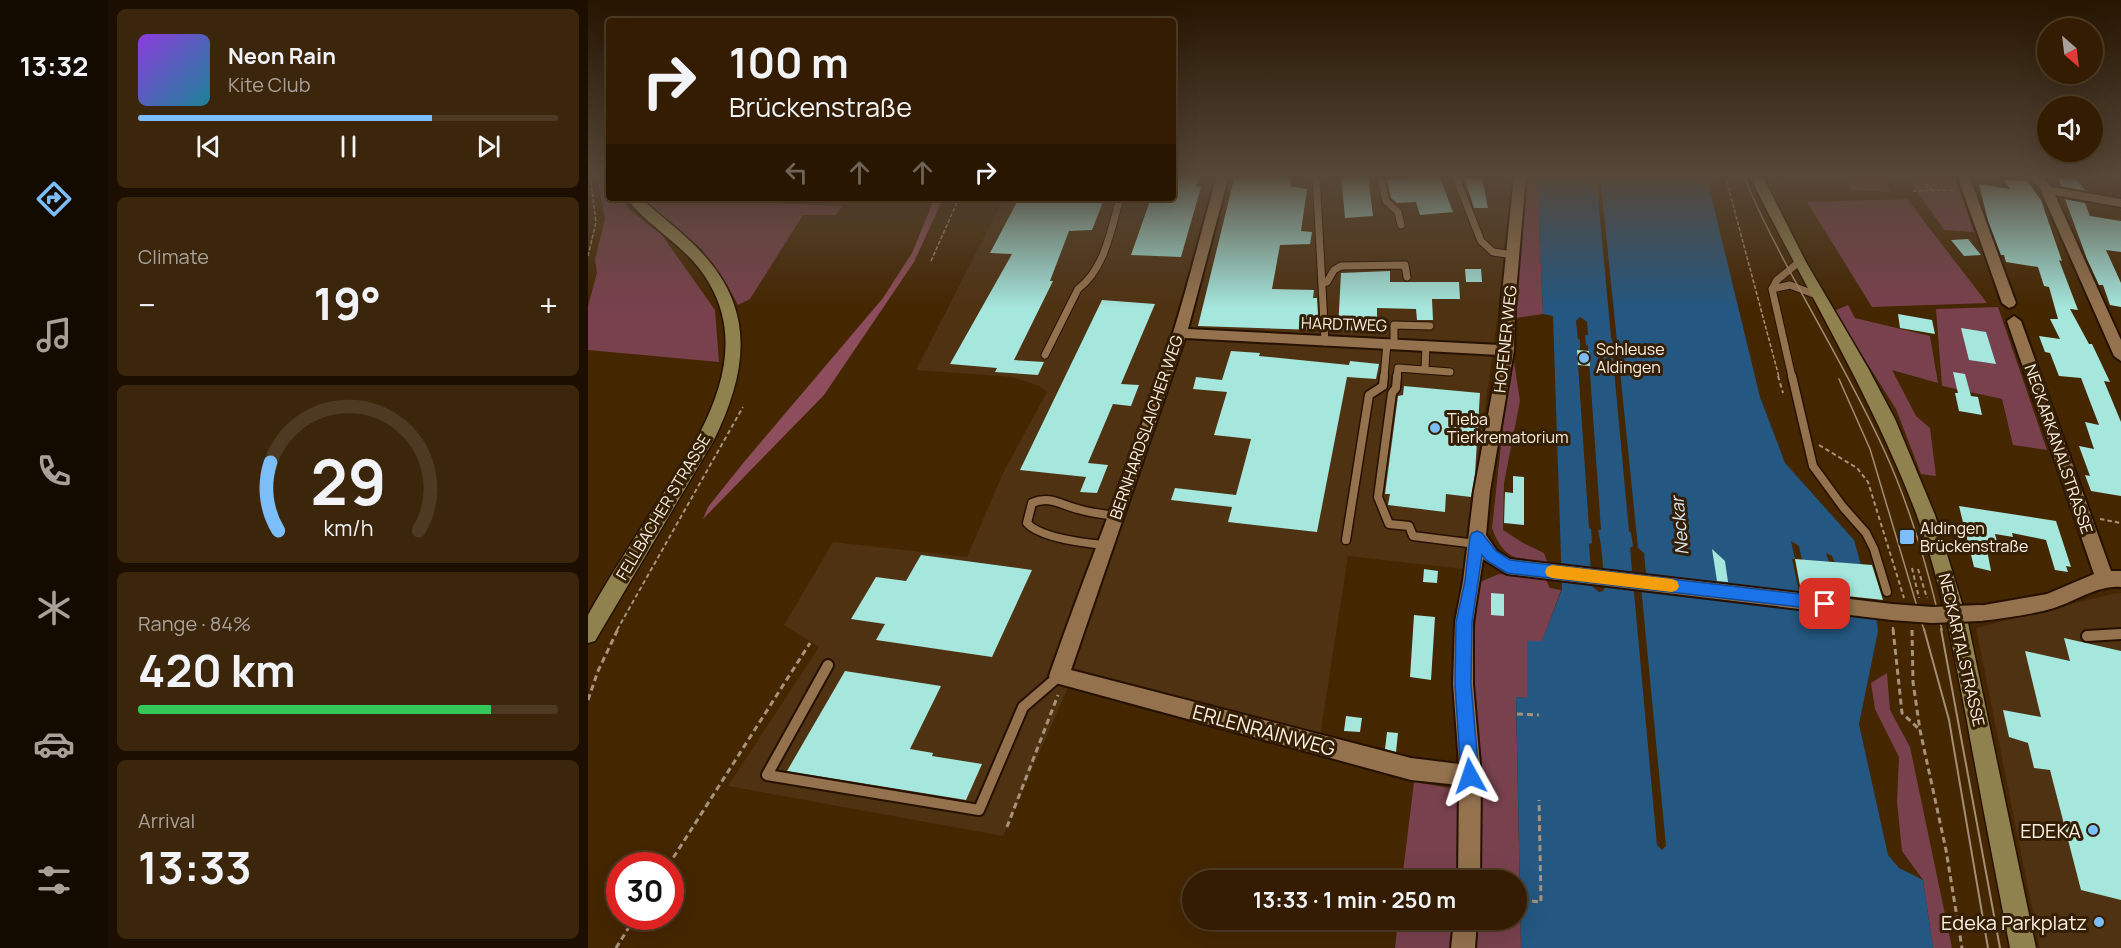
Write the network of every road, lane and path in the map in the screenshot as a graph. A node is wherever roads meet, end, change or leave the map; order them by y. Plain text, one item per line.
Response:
1 (596, 219) edge
2 (656, 219) edge
3 (950, 219) edge
4 (1113, 219) edge
5 (1211, 219) edge
6 (1318, 219) edge
7 (1400, 219) edge
8 (1472, 219) edge
9 (1517, 219) edge
10 (1737, 219) edge
11 (1777, 219) edge
12 (1979, 219) edge
13 (2060, 219) edge
14 (1401, 225) dead end
15 (588, 255) edge
16 (1514, 255) junction
17 (932, 261) dead end
18 (1798, 262) junction
19 (1407, 277) dead end
20 (1322, 283) junction
21 (1772, 289) junction
22 (1819, 296) junction
23 (2009, 303) dead end
24 (2014, 321) dead end
25 (1430, 326) dead end
26 (1180, 333) junction
27 (1325, 342) junction
28 (1390, 344) junction
29 (1426, 345) junction
30 (1507, 350) junction
31 (1045, 355) dead end
32 (2121, 356) edge
33 (1425, 370) junction
34 (1450, 372) dead end
35 (1786, 400) dead end
36 (743, 407) dead end
37 (1806, 437) junction
38 (1116, 516) junction
39 (2082, 516) junction
40 (2121, 523) edge
41 (1346, 540) dead end
42 (1476, 541) junction
43 (1104, 545) junction
44 (1912, 568) dead end
45 (1918, 569) dead end
46 (2113, 578) edge
47 (1887, 592) dead end
48 (1919, 597) dead end
49 (1898, 605) junction
50 (1932, 615) junction
51 (1910, 620) dead end
52 (588, 634) edge
53 (2121, 634) edge
54 (2086, 636) dead end
55 (810, 643) dead end
56 (828, 665) dead end
57 (1059, 676) junction
58 (588, 700) edge
59 (1517, 714) dead end
60 (1539, 715) dead end
61 (1920, 730) junction
62 (1470, 776) junction
63 (1539, 800) dead end
64 (1007, 827) dead end
65 (677, 852) edge
66 (1470, 870) edge
67 (1527, 901) edge
68 (627, 930) edge
69 (1465, 930) edge
70 (616, 948) edge
71 (1463, 948) edge
72 (1962, 948) edge
73 (2023, 948) edge

1 - 15 path
2 - 52 main road, FELLBACHER STRASSE
3 - 17 path
4 - 31 lane
5 - 26 street, BERNHARDSLAICHER WEG
6 - 20 lane
7 - 14 lane
8 - 16 lane
9 - 16 street, HOFENER WEG
10 - 35 path
11 - 18 main road, NECKARTALSTRASSE
12 - 23 street
13 - 32 street
16 - 30 street, HOFENER WEG
18 - 21 lane
18 - 22 main road, NECKARTALSTRASSE
19 - 20 lane
20 - 27 lane
21 - 22 lane
21 - 37 lane
22 - 73 main road, NECKARTALSTRASSE
24 - 39 street, NECKARKANALSTRASSE
25 - 28 lane
26 - 27 street, HARDTWEG
26 - 38 street, BERNHARDSLAICHER WEG
27 - 28 street, HARDTWEG
28 - 29 street, HARDTWEG
28 - 41 lane
29 - 30 street, HARDTWEG
29 - 33 lane
30 - 42 street, HOFENER WEG
33 - 34 lane
33 - 42 lane
36 - 58 path
37 - 47 lane
37 - 49 path
38 - 43 street, BERNHARDSLAICHER WEG
38 - 43 lane
39 - 40 path
39 - 46 street, NECKARKANALSTRASSE
42 - 49 street
42 - 62 street, HOFENER WEG
43 - 57 street, BERNHARDSLAICHER WEG
44 - 48 path
45 - 50 path
46 - 50 street, bridge
49 - 50 street, bridge
49 - 61 path
51 - 61 path
53 - 54 lane
55 - 65 path
56 - 57 lane
57 - 62 street, ERLENRAINWEG
57 - 64 path
59 - 60 path
61 - 72 path
62 - 66 street, HOFENER WEG
63 - 67 path
68 - 70 path
69 - 71 street

